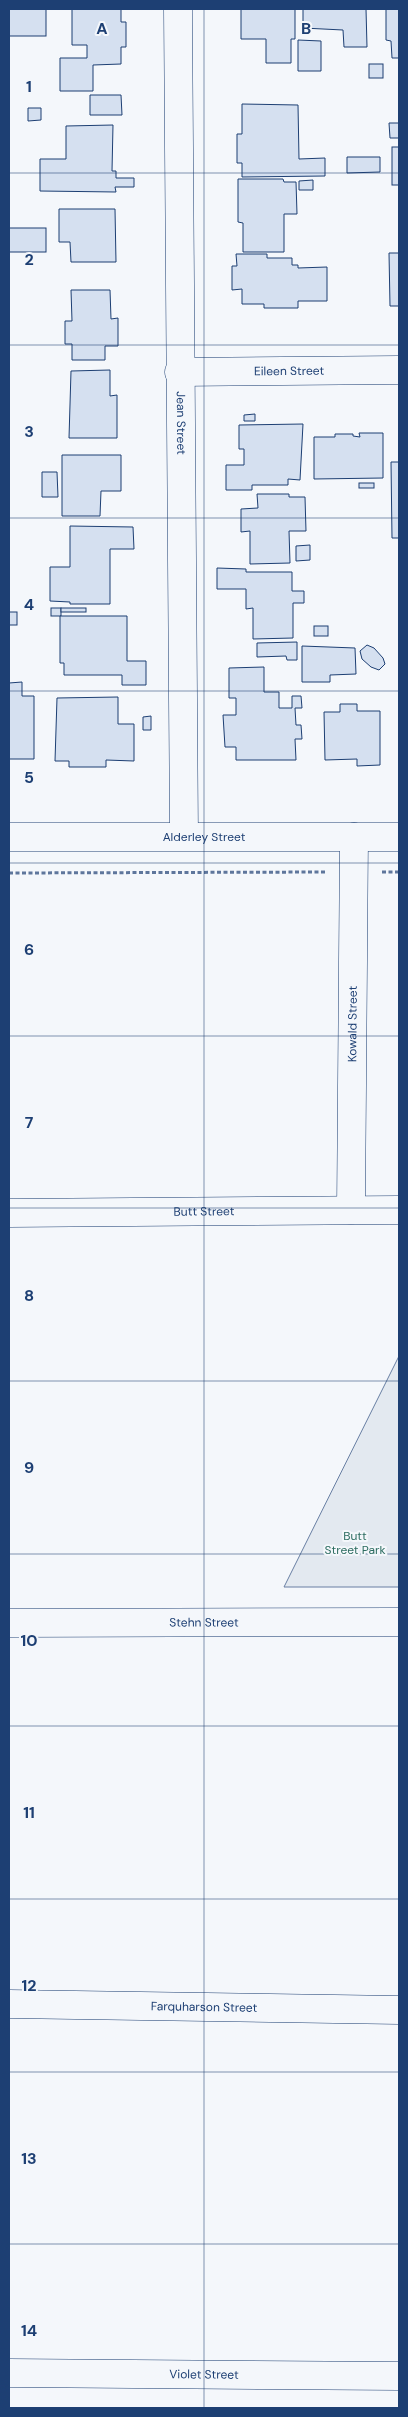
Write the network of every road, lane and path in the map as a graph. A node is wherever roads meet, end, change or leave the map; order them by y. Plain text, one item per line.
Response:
1 (178, 9) edge
2 (399, 370) edge
3 (180, 372) junction
4 (184, 836) junction
5 (399, 836) edge
6 (9, 837) edge
7 (354, 837) junction
8 (353, 871) junction
9 (9, 873) edge
10 (351, 1210) junction
11 (399, 1210) edge
12 (9, 1213) edge
13 (399, 1622) edge
14 (9, 1623) edge
15 (9, 2004) edge
16 (399, 2010) edge
17 (9, 2373) edge
18 (399, 2376) edge

1 - 3 street, Jean Street
2 - 3 street, Eileen Street
3 - 4 street, Jean Street
4 - 6 street, Alderley Street
4 - 7 street, Alderley Street
5 - 7 street, Alderley Street
7 - 8 street, Kowald Street
8 - 9 path
8 - 10 street, Kowald Street
10 - 11 street, Butt Street
10 - 12 street, Butt Street
13 - 14 street, Stehn Street
15 - 16 street, Farquharson Street
17 - 18 street, Violet Street

